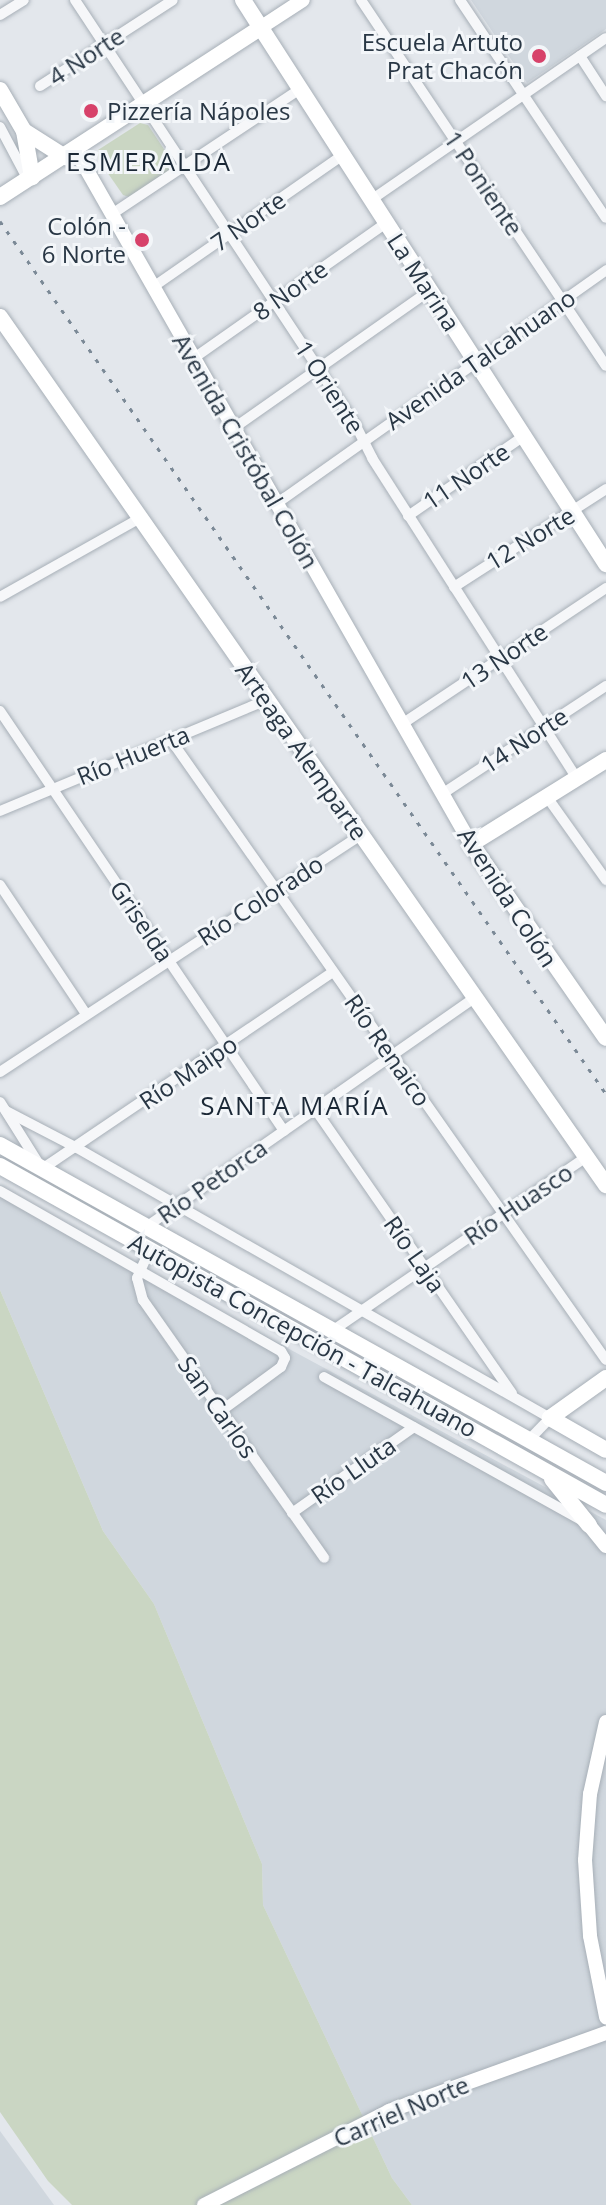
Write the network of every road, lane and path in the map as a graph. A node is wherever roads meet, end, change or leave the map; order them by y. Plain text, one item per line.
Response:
1 (24, 0) edge
2 (75, 0) edge
3 (173, 0) edge
4 (243, 0) edge
5 (303, 0) edge
6 (361, 0) edge
7 (460, 0) edge
8 (0, 15) edge
9 (260, 28) junction
10 (606, 38) edge
11 (104, 44) junction
12 (580, 56) junction
13 (40, 86) dead end
14 (300, 89) junction
15 (0, 90) edge
16 (524, 96) junction
17 (606, 96) edge
18 (144, 105) junction
19 (0, 127) edge
20 (24, 131) junction
21 (456, 142) junction
22 (71, 154) junction
23 (343, 155) junction
24 (184, 167) junction
25 (30, 178) junction
26 (0, 197) edge
27 (371, 200) junction
28 (112, 214) junction
29 (606, 218) edge
30 (386, 223) junction
31 (230, 234) junction
32 (606, 270) edge
33 (153, 287) junction
34 (430, 290) junction
35 (274, 301) junction
36 (562, 301) junction
37 (0, 317) edge
38 (194, 358) junction
39 (476, 362) junction
40 (606, 366) edge
41 (319, 369) junction
42 (234, 428) junction
43 (524, 436) junction
44 (364, 442) junction
45 (606, 489) edge
46 (276, 504) junction
47 (573, 513) junction
48 (408, 516) junction
49 (140, 518) junction
50 (606, 564) edge
51 (454, 587) junction
52 (606, 588) edge
53 (0, 597) edge
54 (500, 658) junction
55 (606, 686) edge
56 (267, 700) junction
57 (0, 711) edge
58 (402, 724) junction
59 (544, 727) junction
60 (171, 740) junction
61 (416, 751) joint
62 (605, 762) edge
63 (577, 778) junction
64 (52, 788) junction
65 (442, 794) junction
66 (547, 797) junction
67 (0, 811) edge
68 (361, 835) junction
69 (471, 844) junction
70 (606, 880) edge
71 (0, 885) edge
72 (276, 890) junction
73 (169, 960) junction
74 (333, 972) junction
75 (474, 998) junction
76 (86, 1014) junction
77 (606, 1038) edge
78 (226, 1046) junction
79 (391, 1056) junction
80 (0, 1072) edge
81 (3, 1106) edge
82 (315, 1109) junction
83 (284, 1131) junction
84 (0, 1145) edge
85 (77, 1148) junction
86 (585, 1158) junction
87 (0, 1166) edge
88 (42, 1169) junction
89 (606, 1185) edge
90 (0, 1191) edge
91 (177, 1205) junction
92 (503, 1214) junction
93 (146, 1227) junction
94 (150, 1249) junction
95 (425, 1268) junction
96 (139, 1270) junction
97 (363, 1310) junction
98 (332, 1331) junction
99 (606, 1360) edge
100 (324, 1377) dead end
101 (377, 1377) junction
102 (606, 1378) edge
103 (516, 1398) junction
104 (363, 1399) junction
105 (221, 1411) junction
106 (550, 1418) junction
107 (414, 1427) junction
108 (476, 1432) junction
109 (529, 1440) junction
110 (606, 1450) edge
111 (462, 1453) junction
112 (542, 1468) junction
113 (606, 1483) edge
114 (606, 1505) edge
115 (292, 1513) junction
116 (589, 1525) junction
117 (606, 1546) edge
118 (324, 1558) dead end
119 (606, 1722) edge
120 (606, 2017) edge
121 (606, 2033) edge
122 (204, 2205) edge

1 - 8 street
2 - 11 street, 1 Oriente
3 - 11 street, 4 Norte
4 - 9 main road, La Marina
5 - 9 street
6 - 21 street, 1 Poniente
7 - 16 street
9 - 14 main road, La Marina
9 - 18 main road
10 - 12 street
11 - 13 street, 4 Norte
11 - 18 street, 1 Oriente
12 - 16 street
12 - 17 street
14 - 23 main road, La Marina
14 - 24 street
15 - 20 main road
16 - 21 street
16 - 29 street
18 - 22 main road
18 - 24 street, 1 Oriente
19 - 25 street
20 - 22 main road
20 - 25 main road
21 - 27 street
21 - 36 street, 1 Poniente
22 - 25 main road
22 - 28 street, Avenida Cristóbal Colón
23 - 27 main road, La Marina
23 - 31 street, 7 Norte
24 - 28 street
24 - 31 street, 1 Oriente
25 - 26 main road
27 - 30 main road, La Marina
28 - 33 street, Avenida Cristóbal Colón
30 - 34 main road, La Marina
30 - 35 street, 8 Norte
31 - 33 street, 7 Norte
31 - 35 street, 1 Oriente
32 - 36 street, Avenida Talcahuano
33 - 38 street, Avenida Cristóbal Colón
34 - 39 main road, La Marina
34 - 41 street
35 - 38 street, 8 Norte
35 - 41 street, 1 Oriente
36 - 39 street, Avenida Talcahuano
36 - 40 street, 1 Poniente
37 - 49 main road, Arteaga Alemparte
38 - 42 street, Avenida Cristóbal Colón
39 - 43 main road, La Marina
39 - 44 street, Avenida Talcahuano
41 - 42 street
41 - 44 street, 1 Oriente
42 - 46 street, Avenida Cristóbal Colón
43 - 47 main road, La Marina
43 - 48 street, 11 Norte
44 - 46 street, Avenida Talcahuano
44 - 48 street, 1 Oriente
45 - 47 street, 12 Norte
46 - 58 street, Avenida Cristóbal Colón
47 - 50 main road, La Marina
47 - 51 street, 12 Norte
48 - 51 street, 1 Oriente
49 - 53 street
49 - 56 main road, Arteaga Alemparte
51 - 54 street, 1 Oriente
52 - 54 street, 13 Norte
54 - 58 street, 13 Norte
54 - 59 street, 1 Oriente
55 - 59 street, 14 Norte
56 - 60 street, Río Huerta
56 - 68 main road, Arteaga Alemparte
57 - 64 street, Griselda
58 - 61 street, Avenida Cristóbal Colón
59 - 63 street, 1 Oriente
59 - 65 street, 14 Norte
60 - 64 street, Río Huerta
60 - 72 street, Río Renaico
61 - 65 street, Avenida Colón
62 - 63 main road
63 - 66 main road
64 - 67 street, Río Huerta
64 - 73 street, Griselda
65 - 69 street, Avenida Colón
66 - 69 main road
66 - 70 street
68 - 72 street, Río Colorado
68 - 75 main road, Arteaga Alemparte
69 - 77 main road, Avenida Colón
71 - 76 street
72 - 73 street, Río Colorado
72 - 74 street, Río Renaico
73 - 76 street, Río Colorado
73 - 78 street, Griselda
74 - 78 street, Río Maipo
74 - 79 street, Río Renaico
75 - 79 street, Río Petorca
75 - 86 main road, Arteaga Alemparte
76 - 80 street, Río Colorado
78 - 83 street, Griselda
78 - 85 street, Río Maipo
79 - 82 street, Río Petorca
79 - 92 street, Río Renaico
81 - 85 street
81 - 88 street
82 - 83 street, Río Petorca
82 - 95 street, Río Laja
83 - 91 street, Río Petorca
84 - 88 main road, Autopista Concepción - Talcahuano
85 - 88 street, Río Maipo
85 - 91 street
86 - 89 main road, Arteaga Alemparte
86 - 92 street, Río Huasco
87 - 94 main road, Autopista Concepción - Talcahuano
88 - 93 main road, Autopista Concepción - Talcahuano
90 - 96 street
91 - 93 street, Río Petorca
91 - 97 street
92 - 95 street, Río Huasco
92 - 99 street, Río Renaico
93 - 98 main road, Autopista Concepción - Talcahuano
94 - 96 street
94 - 101 main road, Autopista Concepción - Talcahuano
95 - 97 street, Río Huasco
95 - 103 street, Río Laja
96 - 105 street, San Carlos
96 - 105 street
97 - 98 street, Río Huasco
97 - 103 street
98 - 109 main road, Autopista Concepción - Talcahuano
100 - 104 street
101 - 104 street
101 - 108 main road, Autopista Concepción - Talcahuano
102 - 106 main road
103 - 106 street
104 - 107 street
105 - 115 street, San Carlos
106 - 109 street
106 - 110 main road
107 - 111 street
107 - 115 street, Río Lluta
108 - 111 street
108 - 112 main road, Autopista Concepción - Talcahuano
109 - 113 main road, Autopista Concepción - Talcahuano
111 - 116 street
112 - 114 main road, Autopista Concepción - Talcahuano
112 - 116 main road
115 - 118 street, San Carlos
116 - 117 street
119 - 120 street
121 - 122 street, Carriel Norte

